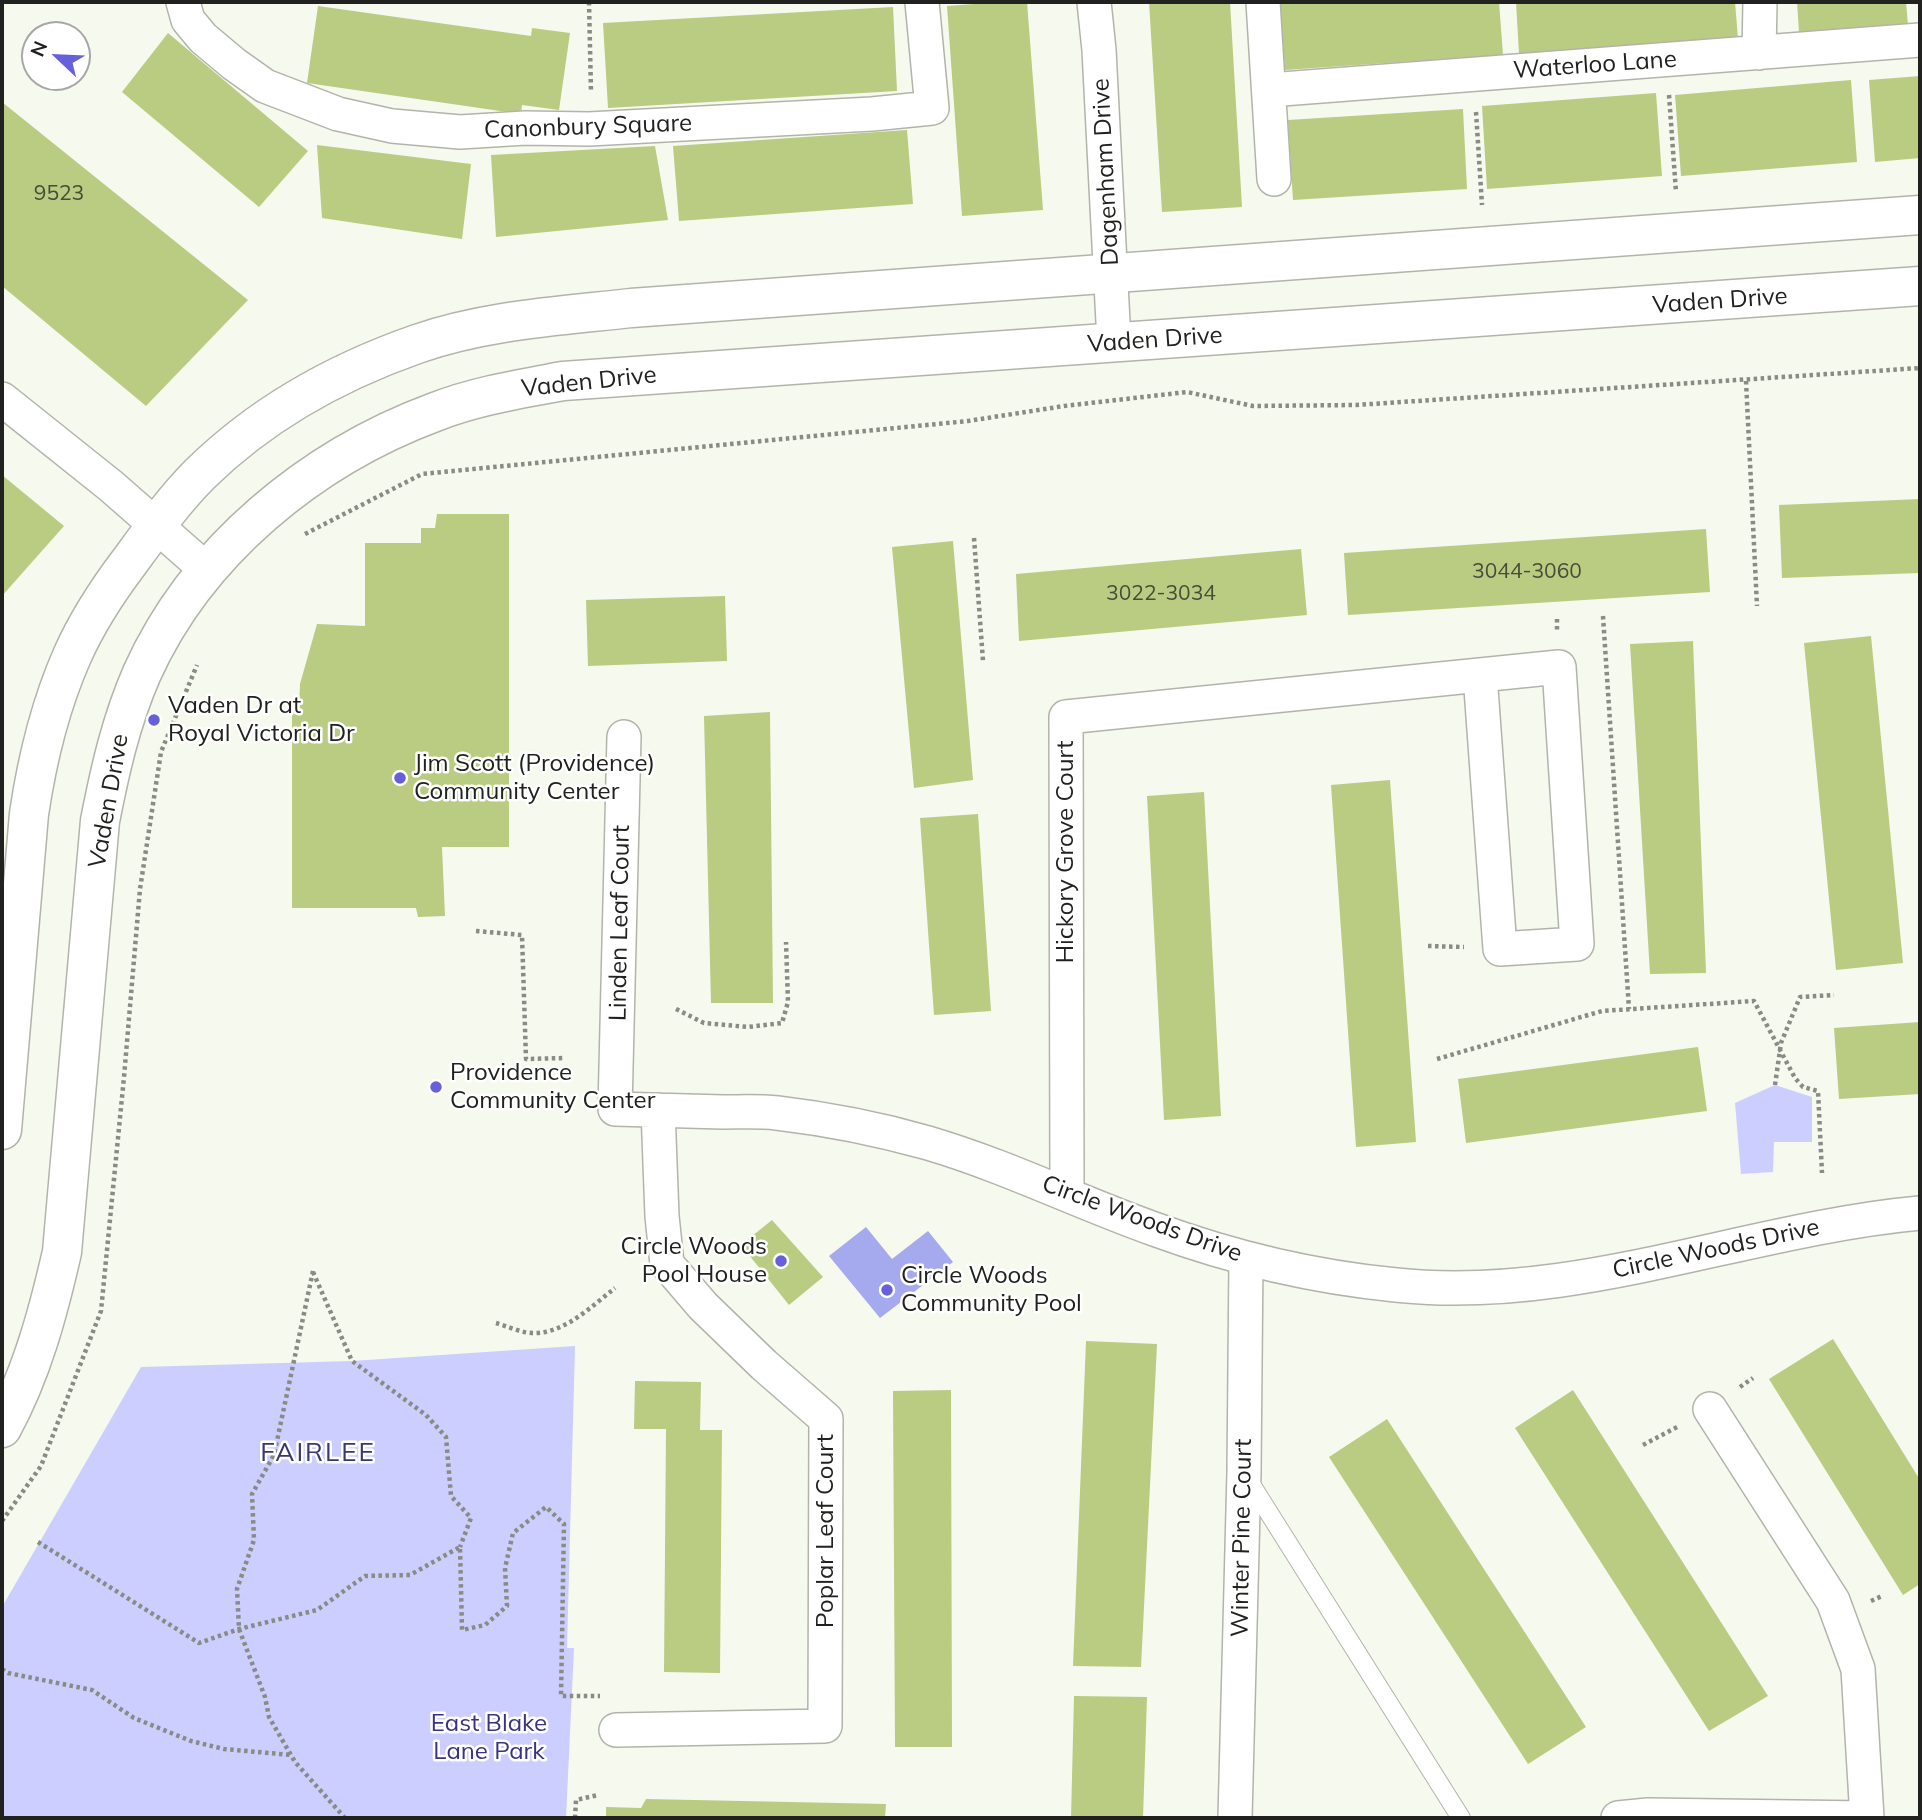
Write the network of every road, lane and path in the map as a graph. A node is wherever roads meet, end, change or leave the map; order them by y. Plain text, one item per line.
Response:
1 (183, 2) edge
2 (589, 2) edge
3 (922, 2) edge
4 (1094, 2) edge
5 (1263, 2) edge
6 (1760, 2) edge
7 (1920, 40) edge
8 (1759, 53) junction
9 (1667, 60) junction
10 (1473, 75) junction
11 (1269, 90) junction
12 (589, 129) junction
13 (1274, 179) dead end
14 (1676, 192) dead end
15 (1482, 205) dead end
16 (1920, 215) edge
17 (1112, 273) junction
18 (1920, 286) edge
19 (1114, 342) junction
20 (1920, 368) edge
21 (1746, 381) junction
22 (2, 399) edge
23 (156, 524) junction
24 (296, 538) dead end
25 (974, 538) dead end
26 (208, 571) junction
27 (1757, 606) dead end
28 (1603, 616) dead end
29 (983, 661) dead end
30 (1480, 675) junction
31 (624, 737) dead end
32 (476, 930) dead end
33 (786, 942) dead end
34 (1834, 995) dead end
35 (676, 1009) dead end
36 (1629, 1009) junction
37 (1779, 1052) junction
38 (565, 1058) dead end
39 (1437, 1059) dead end
40 (1774, 1085) dead end
41 (615, 1109) joint
42 (658, 1110) junction
43 (2, 1130) edge
44 (1822, 1173) dead end
45 (1067, 1194) junction
46 (1920, 1213) edge
47 (1245, 1258) junction
48 (615, 1288) dead end
49 (495, 1323) dead end
50 (1710, 1409) dead end
51 (2, 1428) edge
52 (1244, 1472) junction
53 (38, 1542) dead end
54 (460, 1547) junction
55 (239, 1629) junction
56 (2, 1669) edge
57 (616, 1730) joint
58 (291, 1755) junction
59 (598, 1795) dead end
60 (345, 1818) edge
61 (575, 1818) edge
62 (1235, 1818) edge
63 (1461, 1818) edge
64 (1618, 1818) edge
65 (1867, 1818) edge

1 - 12 street, Canonbury Square
2 - 12 path
3 - 12 street, Canonbury Square
4 - 17 street, Dagenham Drive
5 - 11 street
6 - 8 street
7 - 8 street, Waterloo Lane
8 - 9 street, Waterloo Lane
9 - 10 street, Waterloo Lane
9 - 14 path
10 - 11 street, Waterloo Lane
10 - 15 path
11 - 13 street
16 - 17 street
17 - 19 street, Dagenham Drive
17 - 23 street
18 - 19 street, Vaden Drive
19 - 26 street, Vaden Drive
20 - 21 path
21 - 24 path
21 - 27 path
22 - 23 street
23 - 26 street
23 - 43 street
25 - 29 path
26 - 51 street, Vaden Drive
28 - 36 path
30 - 30 street, Hickory Grove Court
30 - 45 street, Hickory Grove Court
31 - 41 street, Linden Leaf Court
32 - 38 path
33 - 35 path
34 - 37 path
36 - 37 path
36 - 39 path
37 - 40 path
37 - 44 path
41 - 42 street, Circle Woods Drive
42 - 45 street, Circle Woods Drive
42 - 57 street, Poplar Leaf Court
45 - 47 street, Circle Woods Drive
46 - 47 street, Circle Woods Drive
47 - 52 street, Winter Pine Court
48 - 49 path
50 - 65 street
52 - 62 street, Winter Pine Court
52 - 63 lane
53 - 55 path
54 - 55 path
54 - 55 path
54 - 57 path
55 - 58 path
56 - 58 path
58 - 60 path
59 - 61 path
64 - 65 street

